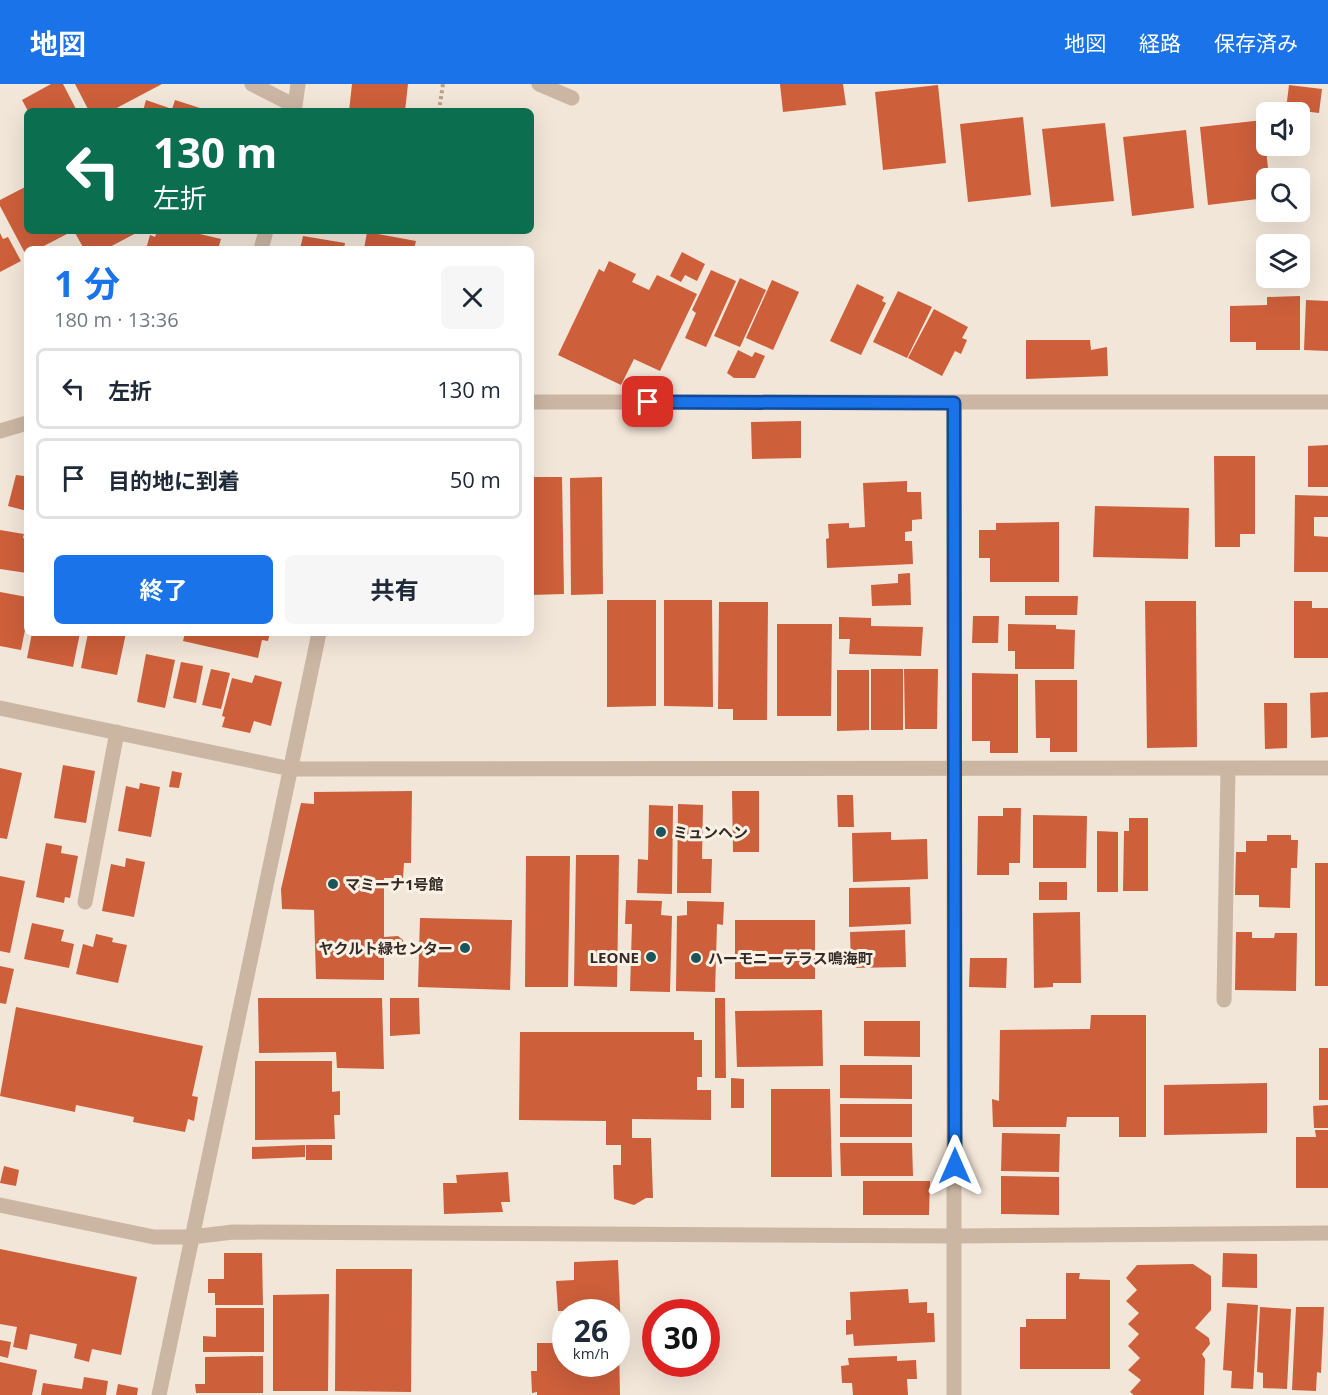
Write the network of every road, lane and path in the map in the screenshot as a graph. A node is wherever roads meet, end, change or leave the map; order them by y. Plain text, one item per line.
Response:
1 (252, 84) edge
2 (298, 84) edge
3 (443, 84) edge
4 (539, 84) edge
5 (572, 98) dead end
6 (295, 108) edge
7 (439, 108) edge
8 (534, 402) edge
9 (1328, 402) edge
10 (954, 403) junction
11 (24, 424) edge
12 (0, 431) edge
13 (318, 636) edge
14 (0, 708) edge
15 (117, 732) junction
16 (1328, 768) edge
17 (291, 769) junction
18 (954, 769) junction
19 (1228, 769) junction
20 (85, 902) dead end
21 (1224, 1000) dead end
22 (0, 1205) edge
23 (1328, 1233) edge
24 (955, 1236) junction
25 (191, 1237) junction
26 (159, 1395) edge
27 (954, 1395) edge

1 - 6 street
2 - 6 street
3 - 7 path
4 - 5 street
8 - 10 street
9 - 10 street
10 - 18 street
11 - 12 street
13 - 17 street
14 - 15 street
15 - 17 street
15 - 20 street
16 - 19 street
17 - 18 street
17 - 25 street
18 - 19 street
18 - 24 street
19 - 21 street
22 - 25 street
23 - 24 street
24 - 25 street
24 - 27 street
25 - 26 street

